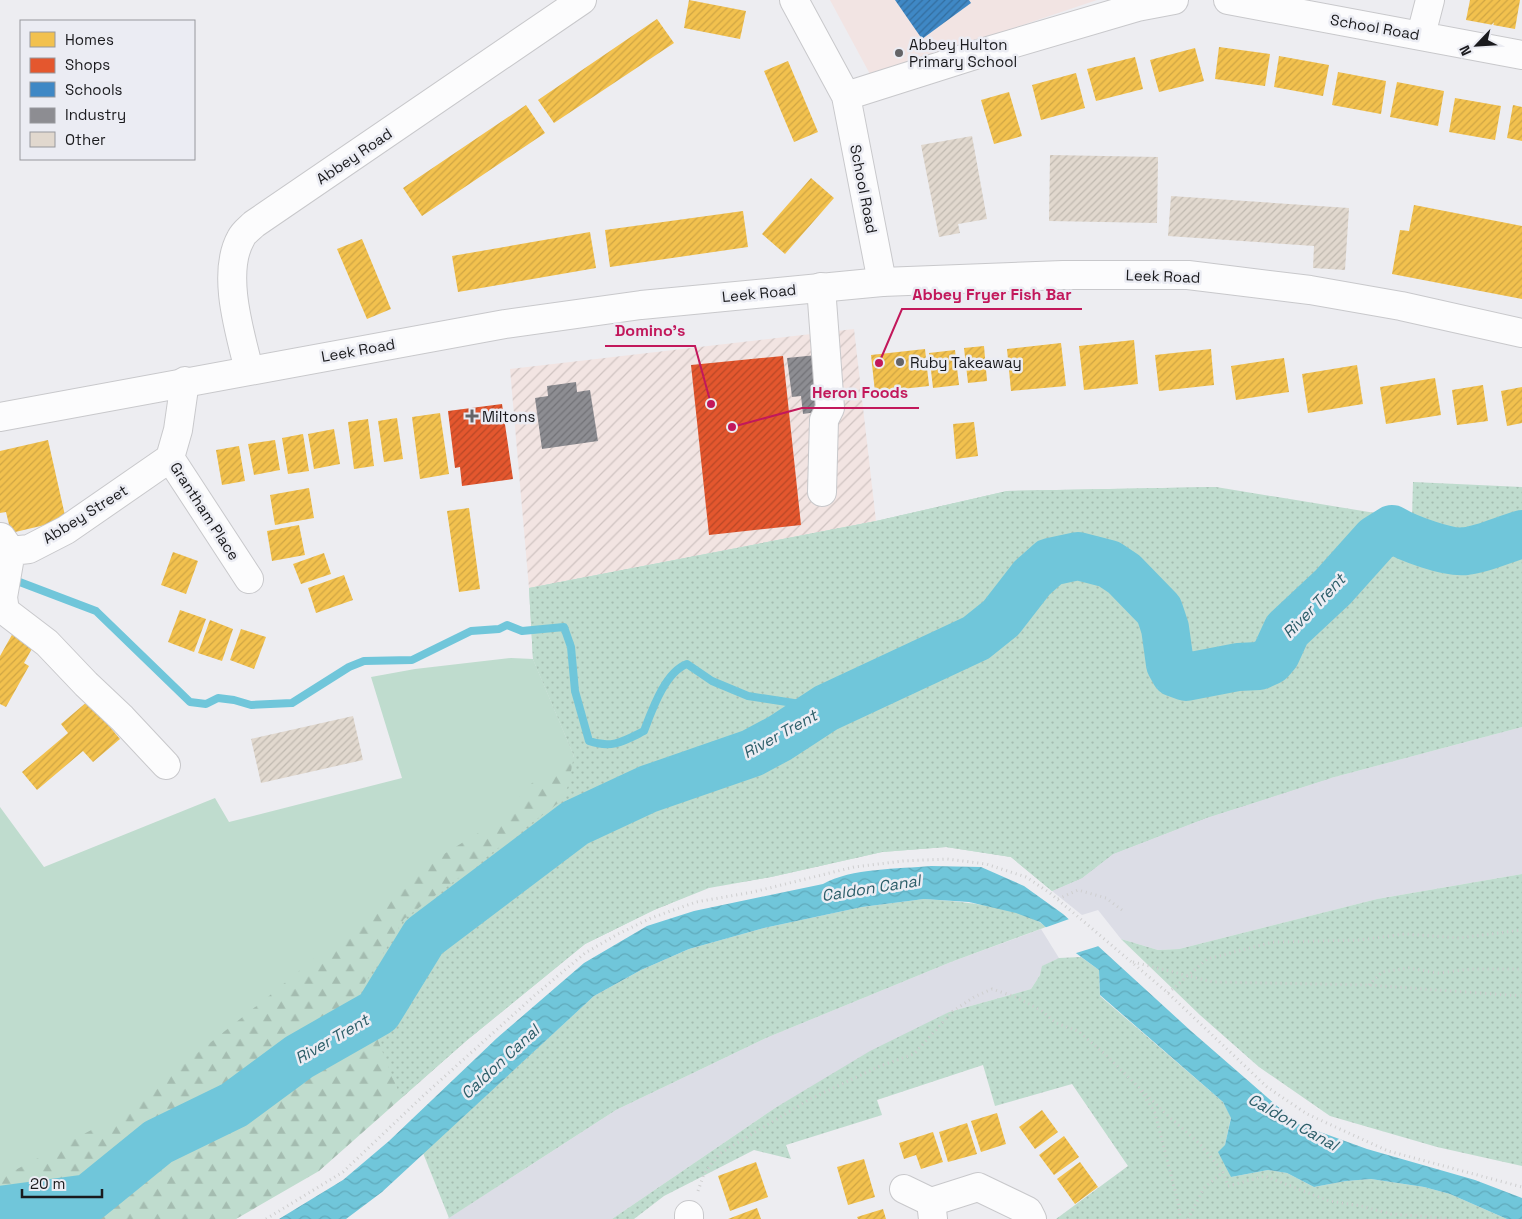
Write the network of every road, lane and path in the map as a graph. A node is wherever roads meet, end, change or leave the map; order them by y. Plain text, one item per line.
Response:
1 (582, 0) edge
2 (794, 0) edge
3 (1174, 0) edge
4 (1228, 0) edge
5 (1430, 0) edge
6 (1421, 35) junction
7 (1522, 55) edge
8 (846, 96) junction
9 (882, 282) junction
10 (821, 287) junction
11 (1522, 333) edge
12 (249, 370) junction
13 (186, 381) junction
14 (0, 417) edge
15 (170, 458) junction
16 (822, 492) dead end
17 (6, 552) edge
18 (249, 579) dead end
19 (166, 765) dead end
20 (1058, 899) junction
21 (1122, 910) dead end
22 (1522, 930) edge
23 (1132, 962) junction
24 (1522, 969) edge
25 (1189, 974) junction
26 (1368, 985) junction
27 (1168, 993) junction
28 (1522, 996) edge
29 (1138, 1086) junction
30 (1224, 1172) junction
31 (1522, 1187) edge
32 (904, 1190) dead end
33 (932, 1211) edge
34 (689, 1217) edge
35 (266, 1219) edge
36 (1032, 1219) edge
37 (1180, 1219) edge
38 (1188, 1219) edge
39 (1455, 1219) edge

1 - 12 street, Abbey Road
2 - 8 street, School Road
3 - 8 street
4 - 6 street, School Road
5 - 6 street
6 - 7 street, School Road
8 - 9 street, School Road
9 - 10 street, Leek Road
9 - 11 street, Leek Road
10 - 12 street, Leek Road
10 - 16 street
12 - 13 street, Leek Road
13 - 14 street, Leek Road
13 - 15 street, Grantham Place
15 - 17 street, Abbey Street
15 - 18 street, Grantham Place
17 - 19 street
20 - 21 path
20 - 23 path
20 - 35 path
22 - 25 path
23 - 25 path
23 - 27 path
24 - 26 path
25 - 26 path
25 - 27 path
26 - 28 path
27 - 31 path
29 - 30 path
29 - 34 path
29 - 37 path
30 - 38 path
30 - 39 path
32 - 33 street
33 - 36 street

